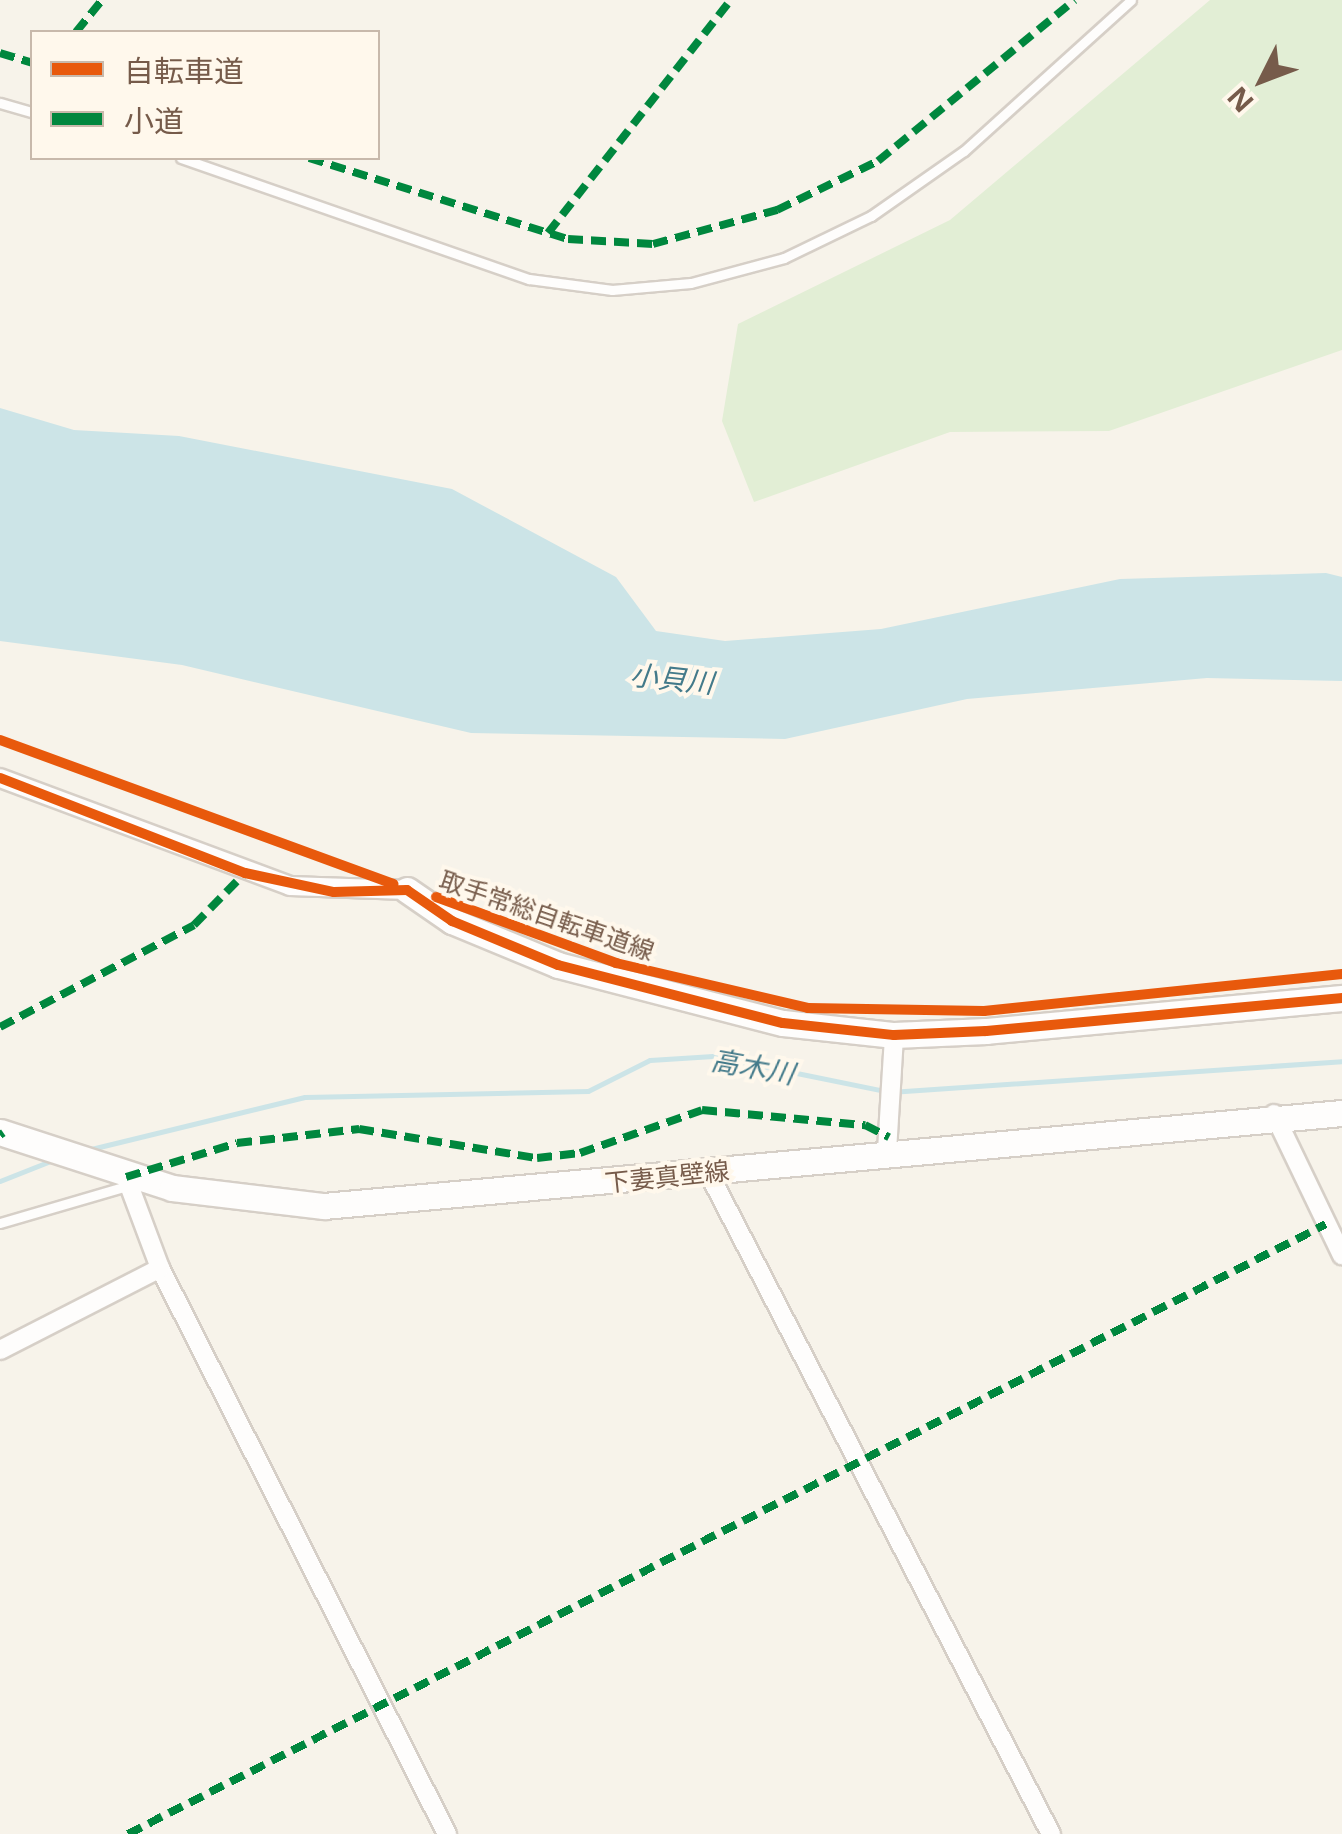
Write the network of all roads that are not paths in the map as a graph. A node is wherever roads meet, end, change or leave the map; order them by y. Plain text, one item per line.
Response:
1 (1131, 0) edge
2 (0, 102) edge
3 (30, 111) edge
4 (187, 160) edge
5 (0, 778) edge
6 (408, 890) joint
7 (1342, 998) edge
8 (894, 1035) junction
9 (1342, 1112) edge
10 (1274, 1114) junction
11 (6, 1134) edge
12 (888, 1142) junction
13 (708, 1172) junction
14 (121, 1179) junction
15 (0, 1223) edge
16 (1342, 1254) edge
17 (160, 1268) junction
18 (0, 1350) edge
19 (448, 1834) edge
20 (1050, 1834) edge

1 - 4 lane
2 - 3 lane
5 - 6 street
6 - 8 main road
7 - 8 main road
8 - 12 street
9 - 10 main road, 下妻真壁線
10 - 12 main road, 下妻真壁線
10 - 16 street
11 - 14 main road, 下妻真壁線
12 - 13 main road, 下妻真壁線
13 - 14 main road, 下妻真壁線
13 - 20 street
14 - 15 lane
14 - 17 street
17 - 18 street
17 - 19 street

